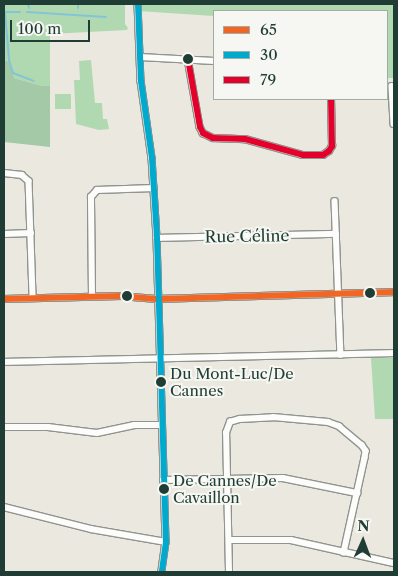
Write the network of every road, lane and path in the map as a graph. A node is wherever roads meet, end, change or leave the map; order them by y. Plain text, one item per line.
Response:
1 (138, 4) edge
2 (140, 56) junction
3 (188, 59) junction
4 (213, 61) edge
5 (391, 86) edge
6 (331, 100) edge
7 (394, 124) edge
8 (4, 173) edge
9 (154, 188) junction
10 (335, 200) dead end
11 (30, 233) junction
12 (4, 234) edge
13 (336, 234) junction
14 (157, 238) junction
15 (394, 292) edge
16 (339, 293) junction
17 (92, 296) junction
18 (33, 298) junction
19 (4, 299) edge
20 (159, 299) junction
21 (394, 354) edge
22 (341, 355) junction
23 (160, 359) junction
24 (4, 362) edge
25 (161, 425) junction
26 (4, 427) edge
27 (226, 479) junction
28 (163, 480) junction
29 (357, 493) junction
30 (4, 507) edge
31 (229, 540) junction
32 (166, 542) junction
33 (344, 553) junction
34 (394, 563) edge
35 (162, 572) edge
36 (229, 572) edge

1 - 2 street
2 - 3 street
2 - 9 street
3 - 4 street
3 - 6 street
5 - 7 street
8 - 11 street
9 - 14 street
9 - 17 street
10 - 13 street
11 - 12 street
11 - 18 street
13 - 14 street, Rue Céline
13 - 16 street
14 - 20 street
15 - 16 street
16 - 20 street
16 - 22 street
17 - 18 street
17 - 20 street
18 - 19 street
20 - 23 street
21 - 22 street
22 - 23 street
23 - 24 street
23 - 25 street
25 - 26 street
25 - 28 street
27 - 28 street
27 - 29 street
27 - 29 street
27 - 31 street
28 - 32 street
29 - 33 street
30 - 32 street
31 - 33 street
31 - 36 street
32 - 35 street
33 - 34 street

